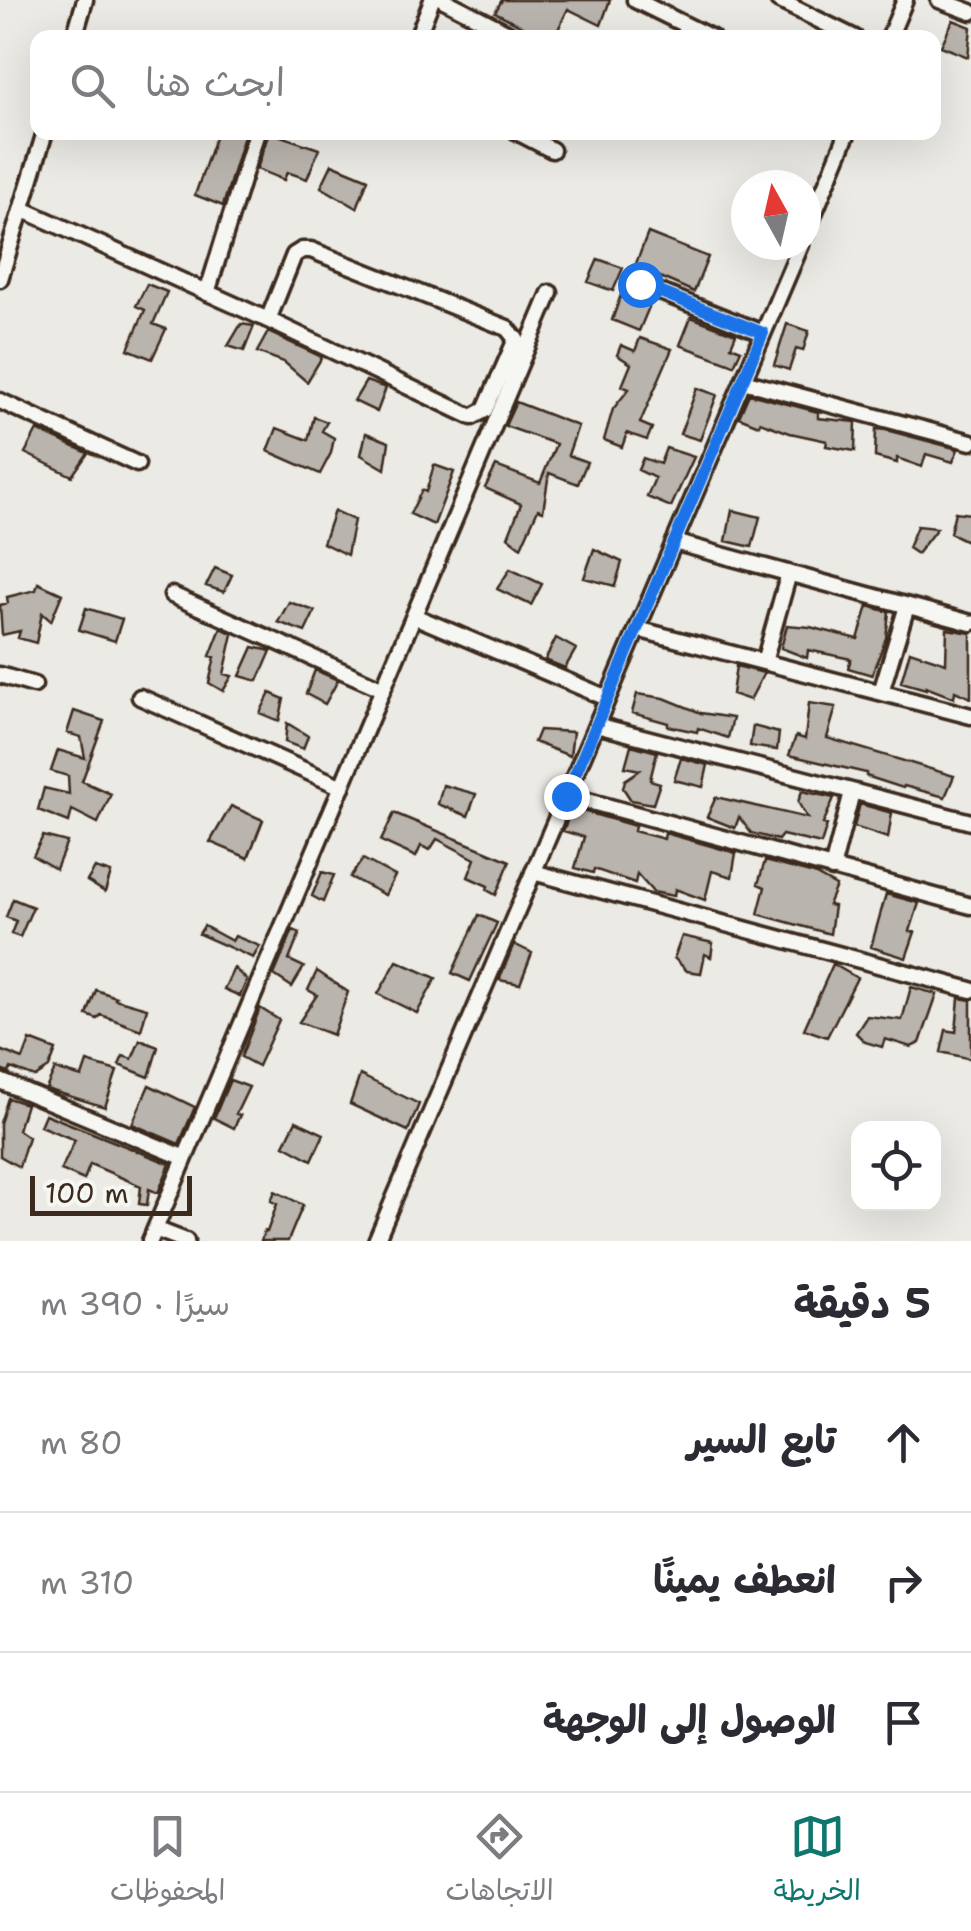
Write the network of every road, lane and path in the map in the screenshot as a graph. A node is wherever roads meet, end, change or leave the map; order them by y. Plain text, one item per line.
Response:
1 (85, 0) edge
2 (432, 0) edge
3 (444, 0) edge
4 (635, 0) edge
5 (778, 0) edge
6 (904, 0) edge
7 (939, 0) edge
8 (971, 12) edge
9 (76, 30) edge
10 (419, 30) edge
11 (502, 30) edge
12 (696, 30) edge
13 (839, 30) edge
14 (892, 30) edge
15 (43, 140) edge
16 (254, 140) edge
17 (533, 140) edge
18 (845, 140) edge
19 (552, 150) dead end
20 (821, 196) edge
21 (22, 209) junction
22 (795, 260) edge
23 (0, 279) edge
24 (640, 284) dead end
25 (207, 292) junction
26 (550, 293) dead end
27 (268, 320) junction
28 (763, 333) junction
29 (743, 382) junction
30 (0, 401) edge
31 (971, 442) edge
32 (137, 464) dead end
33 (674, 542) junction
34 (789, 574) junction
35 (172, 595) dead end
36 (907, 606) junction
37 (414, 616) junction
38 (971, 623) edge
39 (637, 629) junction
40 (764, 662) junction
41 (0, 675) edge
42 (34, 686) dead end
43 (383, 689) junction
44 (881, 692) junction
45 (140, 697) dead end
46 (607, 698) junction
47 (971, 716) edge
48 (596, 725) junction
49 (342, 787) junction
50 (852, 792) junction
51 (566, 796) junction
52 (971, 822) edge
53 (832, 869) junction
54 (533, 872) junction
55 (971, 906) edge
56 (971, 990) edge
57 (0, 1081) edge
58 (185, 1158) junction
59 (152, 1235) edge
60 (186, 1241) edge
61 (376, 1241) edge

1 - 9 street
2 - 10 street
3 - 11 street
4 - 12 street
5 - 13 street
6 - 14 street
7 - 8 street
15 - 21 street
16 - 25 street
17 - 19 street
18 - 20 street
21 - 23 street
21 - 25 street
22 - 28 street
24 - 28 street
25 - 27 street
26 - 37 street
27 - 27 street
28 - 29 street
29 - 31 street
29 - 33 street
30 - 32 street
33 - 34 street
33 - 39 street
34 - 36 street
34 - 40 street
35 - 43 street
36 - 38 street
36 - 44 street
37 - 43 street
37 - 46 street
39 - 40 street
39 - 46 street
40 - 44 street
41 - 42 street
43 - 49 street
44 - 47 street
45 - 49 street
46 - 48 street
48 - 50 street
48 - 51 street
49 - 58 street
50 - 52 street
50 - 53 street
51 - 53 street
51 - 54 street
53 - 55 street
54 - 56 street
54 - 61 street
57 - 58 street
58 - 59 street
59 - 60 street

